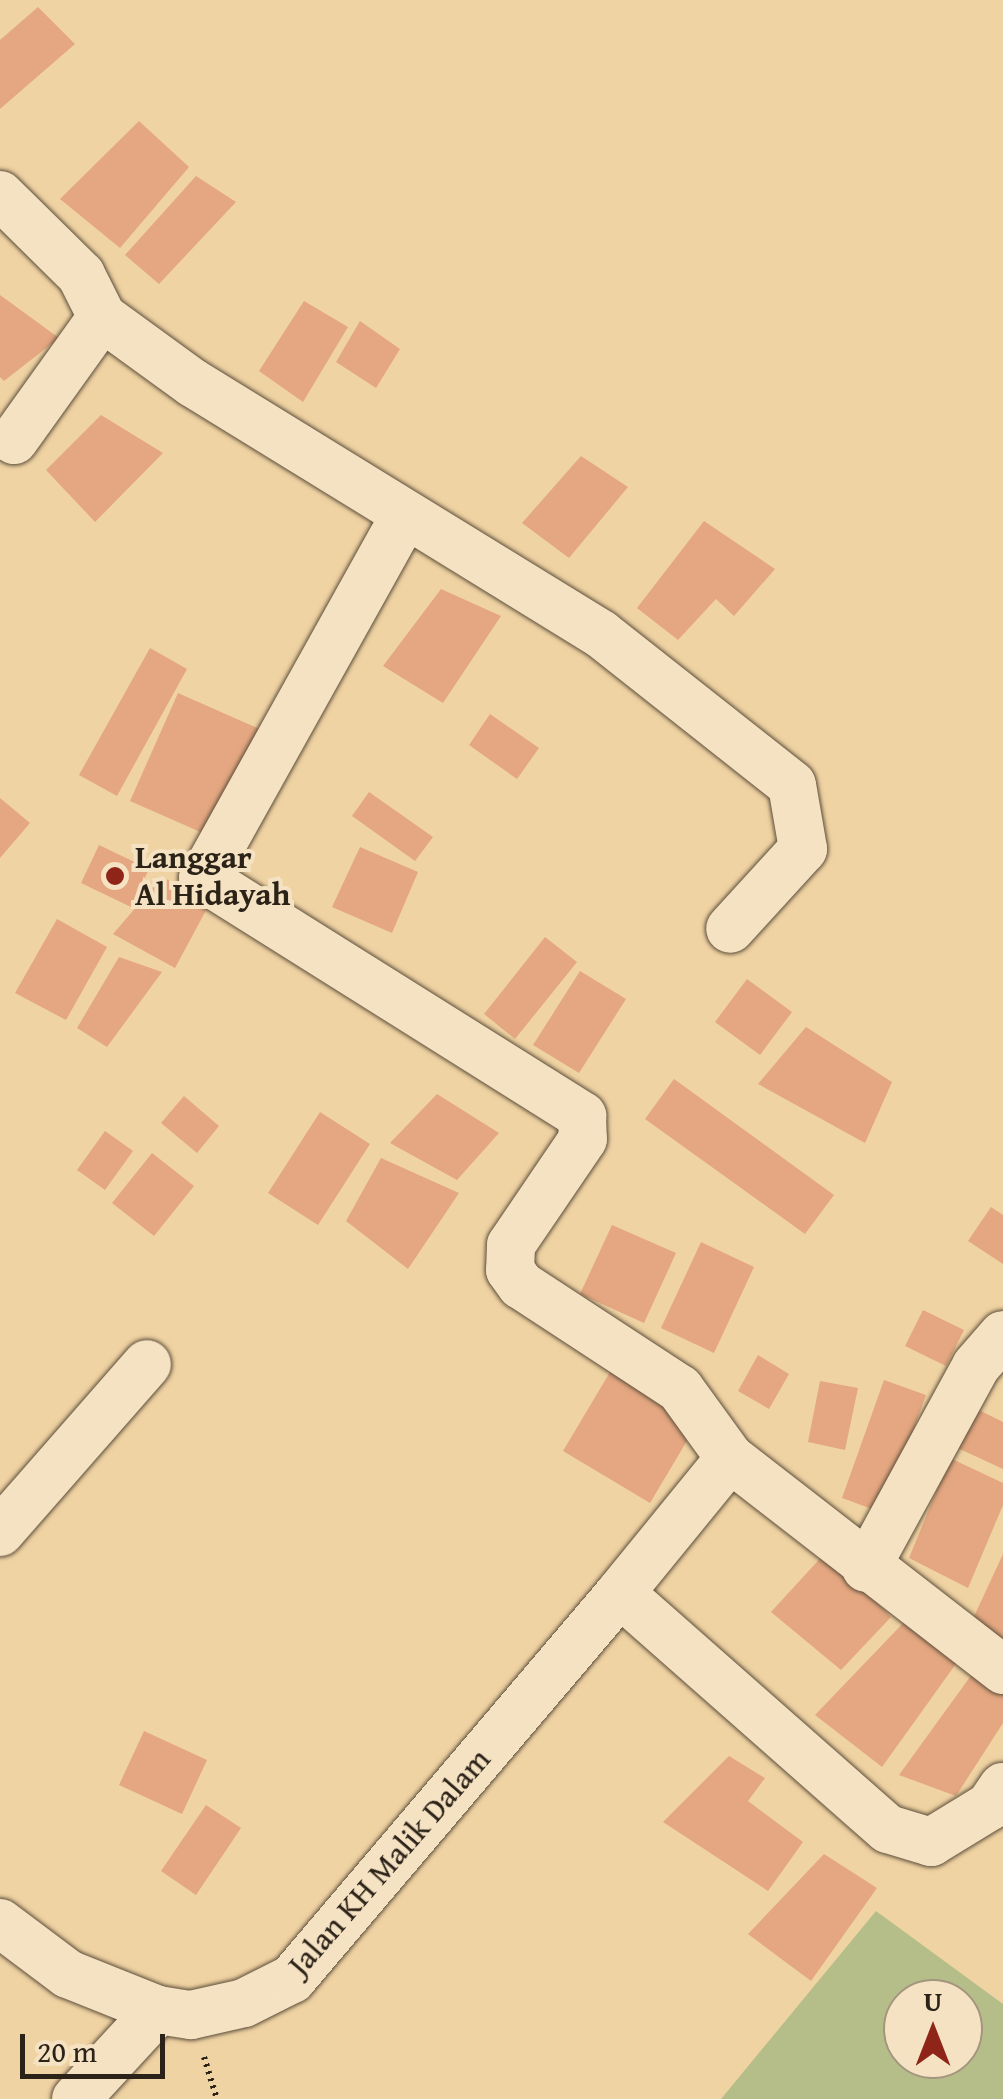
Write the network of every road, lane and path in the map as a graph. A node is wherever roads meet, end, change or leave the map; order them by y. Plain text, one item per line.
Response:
1 (0, 196) edge
2 (102, 318) junction
3 (5, 444) edge
4 (404, 517) junction
5 (730, 929) dead end
6 (1003, 1335) edge
7 (146, 1364) dead end
8 (730, 1458) junction
9 (0, 1532) edge
10 (866, 1568) junction
11 (620, 1593) junction
12 (1003, 1670) edge
13 (1003, 1787) edge
14 (0, 1923) edge
15 (158, 2010) junction
16 (76, 2099) edge

1 - 2 street
2 - 3 street
2 - 4 street
4 - 5 street
4 - 8 street
6 - 10 street
7 - 9 street
8 - 10 street
8 - 11 street, Jalan KH Malik Dalam
10 - 12 street
11 - 13 street
11 - 15 street, Jalan KH Malik Dalam
14 - 15 street, Jalan KH Malik Dalam
15 - 16 street

